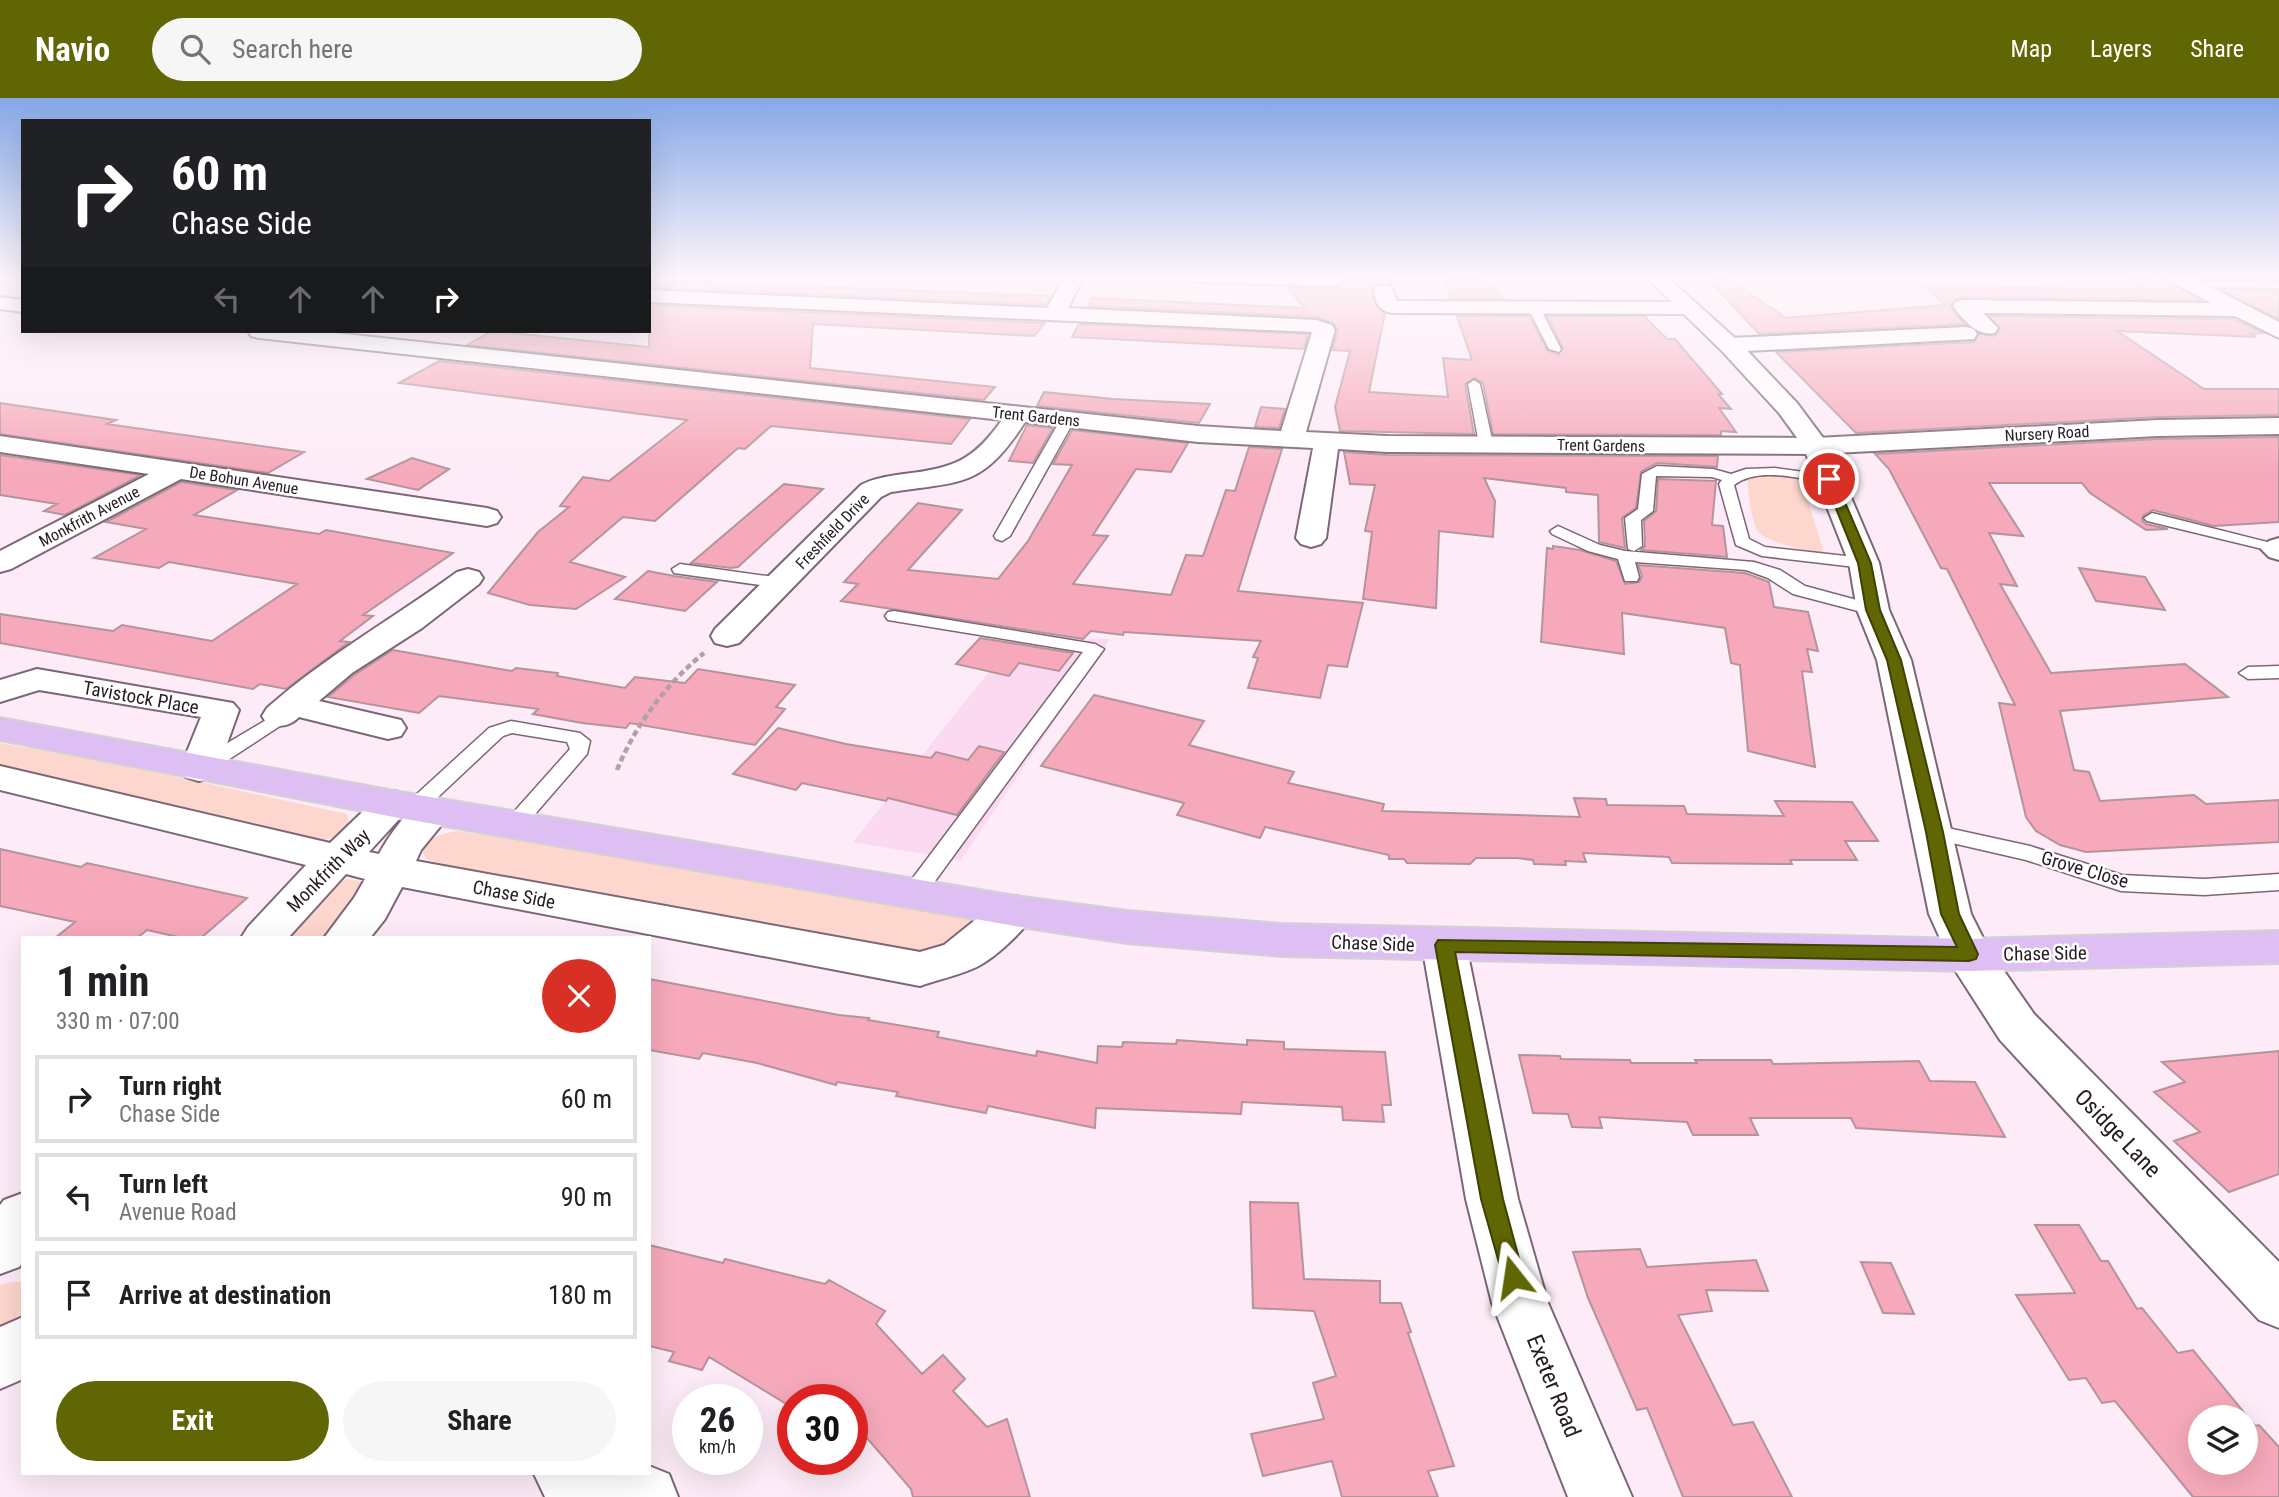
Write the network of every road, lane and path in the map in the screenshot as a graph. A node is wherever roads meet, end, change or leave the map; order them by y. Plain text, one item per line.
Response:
1 (358, 341) edge
2 (434, 341) edge
3 (1321, 341) edge
4 (1551, 341) edge
5 (1725, 341) edge
6 (1795, 341) edge
7 (1729, 345) junction
8 (422, 348) junction
9 (1555, 349) dead end
10 (1474, 384) dead end
11 (1018, 415) junction
12 (1068, 419) junction
13 (2279, 426) edge
14 (1291, 439) junction
15 (1327, 440) junction
16 (0, 444) edge
17 (1486, 444) junction
18 (1816, 446) junction
19 (177, 470) junction
20 (1731, 478) junction
21 (1829, 479) junction
22 (487, 517) dead end
23 (2152, 517) dead end
24 (1558, 531) dead end
25 (1002, 536) dead end
26 (1311, 538) dead end
27 (2278, 549) edge
28 (1630, 551) junction
29 (0, 563) edge
30 (1864, 563) junction
31 (680, 569) dead end
32 (1631, 577) dead end
33 (468, 578) dead end
34 (781, 583) junction
35 (1873, 610) junction
36 (894, 616) dead end
37 (727, 636) joint
38 (2279, 672) edge
39 (2248, 673) dead end
40 (0, 692) edge
41 (284, 713) junction
42 (388, 728) dead end
43 (0, 729) edge
44 (199, 769) junction
45 (617, 770) dead end
46 (0, 778) edge
47 (414, 808) junction
48 (515, 823) junction
49 (1934, 832) junction
50 (337, 859) junction
51 (391, 871) junction
52 (2279, 882) edge
53 (914, 893) junction
54 (1015, 911) junction
55 (265, 936) edge
56 (348, 936) edge
57 (1444, 945) junction
58 (2279, 947) edge
59 (1969, 954) junction
60 (21, 1220) edge
61 (0, 1250) edge
62 (21, 1264) edge
63 (0, 1270) edge
64 (2279, 1301) edge
65 (569, 1475) edge
66 (646, 1497) edge
67 (1600, 1497) edge

1 - 8 street, Trent Gardens
2 - 8 street
3 - 14 street
4 - 9 lane
5 - 7 street, Osidge Lane
6 - 7 street
7 - 18 street, Osidge Lane
8 - 11 street, Trent Gardens
10 - 17 lane
11 - 12 street, Trent Gardens
11 - 34 street, Freshfield Drive
12 - 14 street, Trent Gardens
12 - 25 lane
13 - 18 street, Nursery Road
14 - 15 street, Trent Gardens
15 - 17 street, Trent Gardens
15 - 26 street
16 - 19 street, De Bohun Avenue
17 - 18 street, Trent Gardens
18 - 21 street, Osidge Lane
19 - 22 street, De Bohun Avenue
19 - 29 street, Monkfrith Avenue
20 - 21 lane
20 - 28 lane
20 - 30 lane
21 - 30 street, Osidge Lane
23 - 27 lane
24 - 28 lane
28 - 32 lane
28 - 35 lane
30 - 35 street, Osidge Lane
31 - 34 lane
33 - 41 street
34 - 37 street, Freshfield Drive
35 - 49 street, Osidge Lane
36 - 53 lane
37 - 45 path
38 - 39 lane
40 - 44 street, Tavistock Place
41 - 42 street
41 - 44 lane
43 - 44 main road, Chase Side
44 - 47 main road, Chase Side
46 - 50 street, Chase Side
47 - 48 main road, Chase Side
47 - 48 lane
47 - 50 street, Monkfrith Way
47 - 51 street, Monkfrith Way
48 - 53 main road, Chase Side
49 - 52 lane, Grove Close
49 - 59 street, Osidge Lane
50 - 51 street, Chase Side
50 - 55 street, Monkfrith Way
51 - 54 street, Chase Side
51 - 56 street, Monkfrith Way
53 - 54 main road, Chase Side
54 - 57 main road, Chase Side
57 - 59 main road, Chase Side
57 - 67 street, Exeter Road
58 - 59 main road, Chase Side
59 - 64 street, Osidge Lane
60 - 61 street
62 - 63 street
65 - 66 street

